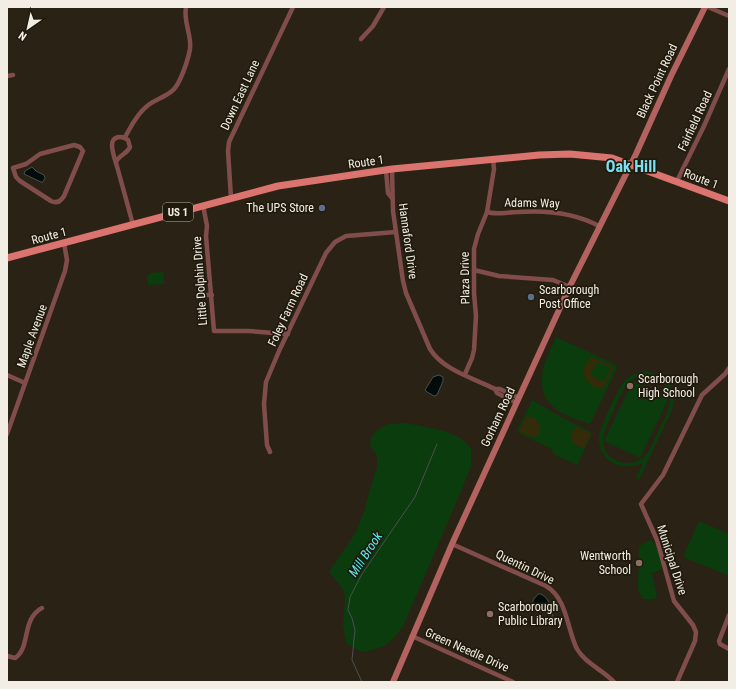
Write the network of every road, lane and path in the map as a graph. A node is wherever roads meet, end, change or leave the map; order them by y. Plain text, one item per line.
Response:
1 (186, 7) edge
2 (293, 7) edge
3 (384, 7) edge
4 (705, 7) edge
5 (708, 7) edge
6 (729, 16) edge
7 (361, 39) dead end
8 (729, 69) edge
9 (13, 75) dead end
10 (7, 76) edge
11 (125, 137) junction
12 (493, 159) junction
13 (116, 162) junction
14 (631, 164) junction
15 (13, 168) junction
16 (7, 169) edge
17 (389, 170) junction
18 (677, 181) junction
19 (231, 198) junction
20 (729, 202) edge
21 (203, 205) junction
22 (487, 212) junction
23 (132, 224) junction
24 (599, 226) junction
25 (396, 232) junction
26 (64, 243) junction
27 (7, 258) edge
28 (474, 270) junction
29 (570, 287) junction
30 (203, 295) dead end
31 (212, 295) junction
32 (288, 334) junction
33 (729, 368) edge
34 (465, 374) junction
35 (7, 375) edge
36 (25, 383) junction
37 (518, 401) junction
38 (7, 434) edge
39 (270, 452) dead end
40 (452, 544) junction
41 (42, 608) dead end
42 (729, 616) edge
43 (412, 636) junction
44 (729, 649) edge
45 (7, 656) edge
46 (392, 682) edge
47 (513, 682) edge
48 (614, 682) edge
49 (677, 682) edge

1 - 11 street
2 - 19 street, Down East Lane
3 - 7 street
4 - 14 main road, Black Point Road
5 - 6 street
8 - 18 street, Fairfield Road
9 - 10 street
11 - 13 street
11 - 13 street
12 - 14 main road, Route 1 / US 1
12 - 17 main road, Route 1 / US 1
12 - 22 street, Plaza Drive
13 - 23 street
14 - 18 main road, Route 1 / US 1
14 - 24 main road, Gorham Road
15 - 15 street
15 - 16 street
17 - 19 main road, Route 1 / US 1
17 - 25 street, Hannaford Drive
18 - 20 main road, Route 1 / US 1
19 - 21 main road, Route 1 / US 1
21 - 23 main road, Route 1 / US 1
21 - 31 street, Little Dolphin Drive
22 - 24 street, Adams Way
22 - 28 street, Plaza Drive
23 - 26 main road, Route 1 / US 1
24 - 29 main road, Gorham Road
25 - 32 street, Foley Farm Road
25 - 34 street, Hannaford Drive
26 - 27 main road, Route 1 / US 1
26 - 36 street, Maple Avenue
28 - 29 street
28 - 34 street, Plaza Drive
29 - 37 main road, Gorham Road
30 - 31 street
31 - 32 street, Little Dolphin Drive
32 - 39 street, Foley Farm Road
33 - 49 street, Municipal Drive
34 - 37 street, Hannaford Drive
35 - 36 street
36 - 38 street, Maple Avenue
37 - 40 main road, Gorham Road
40 - 43 main road, Gorham Road
40 - 48 street, Quentin Drive
41 - 45 street
42 - 44 street
43 - 46 main road, Gorham Road
43 - 47 street, Green Needle Drive

